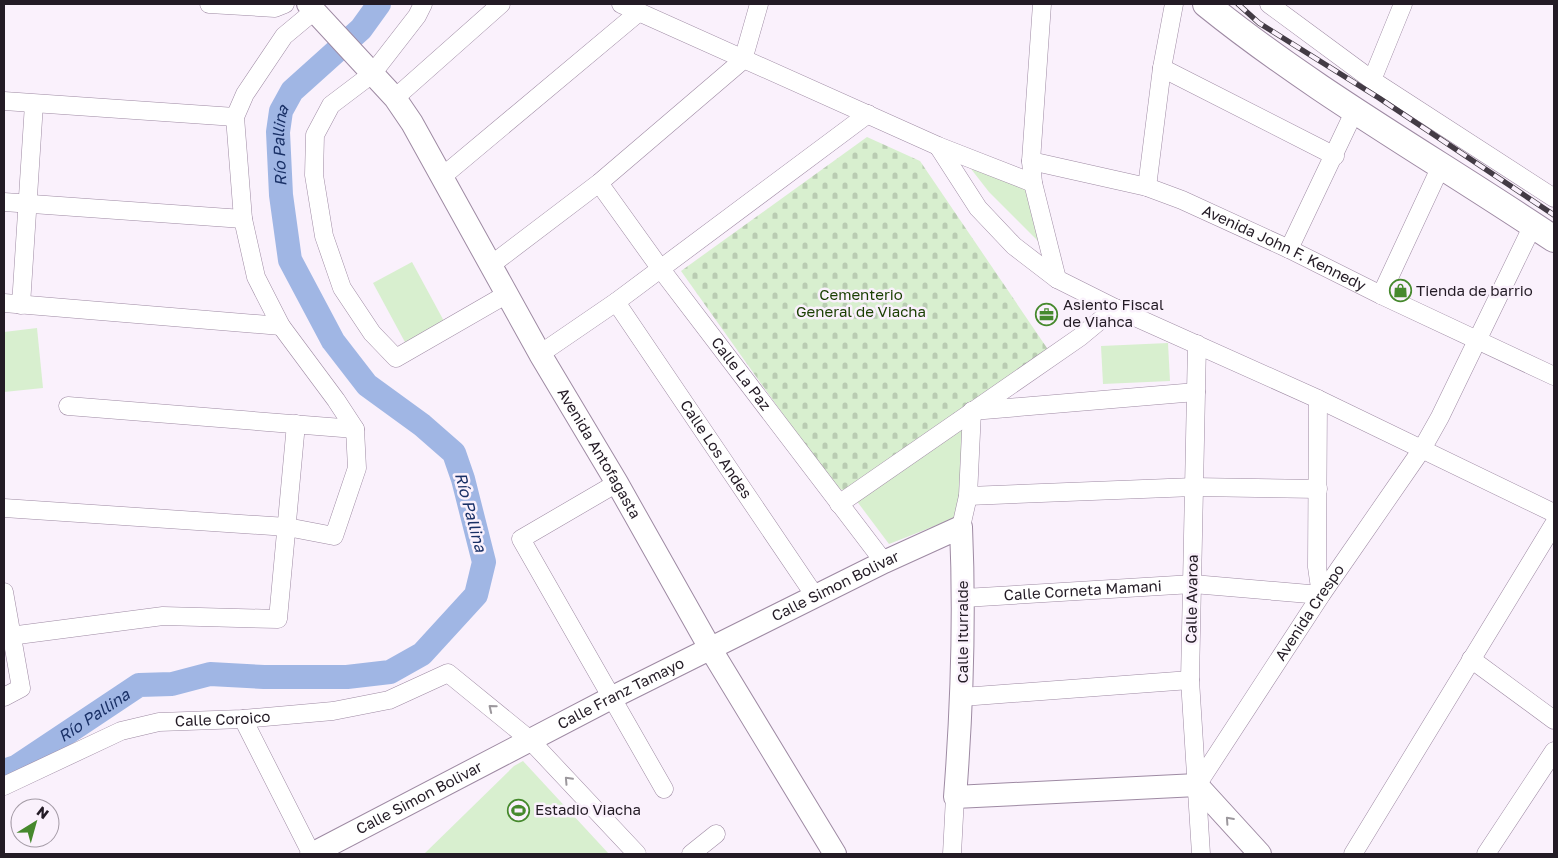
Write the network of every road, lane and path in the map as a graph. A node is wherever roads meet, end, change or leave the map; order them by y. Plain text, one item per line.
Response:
1 (209, 4) edge
2 (285, 4) edge
3 (423, 4) edge
4 (501, 4) edge
5 (621, 4) edge
6 (759, 4) edge
7 (1042, 4) edge
8 (1174, 4) edge
9 (1206, 4) edge
10 (1269, 4) edge
11 (1403, 4) edge
12 (639, 12) junction
13 (316, 13) edge
14 (743, 60) junction
15 (1162, 68) junction
16 (372, 74) junction
17 (1372, 80) junction
18 (395, 98) junction
19 (4, 101) edge
20 (34, 104) junction
21 (1355, 110) junction
22 (868, 114) junction
23 (235, 117) junction
24 (938, 146) junction
25 (1335, 156) junction
26 (1031, 161) junction
27 (1441, 166) junction
28 (443, 176) junction
29 (599, 183) junction
30 (1033, 183) junction
31 (1147, 187) junction
32 (1554, 198) edge
33 (4, 202) edge
34 (28, 204) junction
35 (243, 219) junction
36 (1544, 232) edge
37 (1289, 248) junction
38 (490, 265) junction
39 (660, 268) junction
40 (1057, 279) junction
41 (507, 294) junction
42 (1381, 295) junction
43 (616, 302) junction
44 (12, 304) edge
45 (1115, 308) junction
46 (281, 326) junction
47 (1476, 339) junction
48 (1197, 344) junction
49 (540, 354) junction
50 (1554, 376) edge
51 (1196, 392) junction
52 (1318, 398) junction
53 (68, 406) dead end
54 (972, 411) junction
55 (296, 424) junction
56 (355, 429) junction
57 (1422, 449) junction
58 (617, 483) junction
59 (1194, 487) junction
60 (1318, 489) junction
61 (968, 496) junction
62 (839, 504) junction
63 (4, 508) edge
64 (1554, 513) edge
65 (1554, 524) edge
66 (287, 527) junction
67 (961, 528) junction
68 (884, 562) junction
69 (1193, 584) junction
70 (1321, 595) junction
71 (815, 596) junction
72 (964, 598) junction
73 (4, 599) edge
74 (10, 636) junction
75 (710, 648) junction
76 (1471, 659) junction
77 (1190, 680) junction
78 (4, 697) edge
79 (962, 697) junction
80 (611, 698) junction
81 (243, 719) junction
82 (1554, 720) edge
83 (529, 739) junction
84 (1554, 751) edge
85 (4, 786) edge
86 (1197, 786) junction
87 (664, 789) dead end
88 (955, 797) junction
89 (716, 834) dead end
90 (311, 854) edge
91 (637, 854) edge
92 (691, 854) edge
93 (835, 854) edge
94 (952, 854) edge
95 (1201, 854) edge
96 (1260, 854) edge
97 (1353, 854) edge
98 (1486, 854) edge

1 - 2 street
3 - 16 street
4 - 18 street
5 - 12 street
6 - 14 street
7 - 26 street
8 - 15 street
9 - 21 highway
10 - 17 street
11 - 17 street
12 - 14 street
12 - 28 street
13 - 16 main road, Avenida Antofagasta
13 - 23 street
14 - 22 street
14 - 29 street
15 - 25 street
15 - 31 street
16 - 18 main road, Avenida Antofagasta
16 - 41 street
17 - 32 street
18 - 28 main road, Avenida Antofagasta
19 - 20 street
20 - 23 street
20 - 34 street
21 - 25 street
21 - 27 highway
22 - 24 street
22 - 39 street
23 - 35 street
24 - 30 street
24 - 40 street
25 - 37 street
26 - 30 street
26 - 31 street, Avenida John F. Kennedy
27 - 36 highway
27 - 42 street
28 - 38 main road, Avenida Antofagasta
29 - 38 street
29 - 39 street, Calle La Paz
30 - 40 street
31 - 37 street, Avenida John F. Kennedy
33 - 34 street
34 - 35 street
34 - 44 street
35 - 46 street
36 - 47 street, Avenida Crespo
37 - 42 street, Avenida John F. Kennedy
38 - 41 main road, Avenida Antofagasta
39 - 43 street
39 - 62 street, Calle La Paz
40 - 45 street
41 - 49 main road, Avenida Antofagasta
42 - 47 street, Avenida John F. Kennedy
43 - 49 street
43 - 71 street, Calle Los Andes
44 - 46 street
45 - 48 street
45 - 54 street
46 - 56 street
47 - 50 street, Avenida John F. Kennedy
47 - 57 street, Avenida Crespo
48 - 51 street, Calle Avaroa
48 - 52 street
49 - 58 main road, Avenida Antofagasta
51 - 54 street
51 - 59 street, Calle Avaroa
52 - 57 street
52 - 60 street
53 - 55 street
54 - 61 street, Calle Iturralde
54 - 62 street
55 - 56 street
55 - 66 street
56 - 66 street
57 - 64 street
57 - 70 street, Avenida Crespo
58 - 75 main road, Avenida Antofagasta
58 - 80 street
59 - 60 street
59 - 61 street
59 - 69 street, Calle Avaroa
60 - 70 street
61 - 67 street, Calle Iturralde
62 - 68 street, Calle La Paz
63 - 66 street
65 - 76 street
66 - 74 street
67 - 68 main road, Calle Simon Bolivar
67 - 72 main road, Calle Iturralde
68 - 71 main road, Calle Simon Bolivar
69 - 70 street, Calle Corneta Mamani
69 - 72 street, Calle Corneta Mamani
69 - 77 street, Calle Avaroa
70 - 86 street, Avenida Crespo
71 - 75 main road, Calle Simon Bolivar
72 - 79 main road, Calle Iturralde
73 - 74 street
74 - 78 street
75 - 80 main road, Calle Franz Tamayo
75 - 93 main road, Avenida Antofagasta
76 - 82 street
76 - 97 street
77 - 79 street
77 - 86 street, Calle Avaroa
79 - 88 main road, Calle Iturralde
80 - 83 main road, Calle Franz Tamayo
80 - 87 street
83 -> 81 street, Calle Coroico
81 - 85 street, Calle Coroico
81 - 90 street
83 - 90 main road, Calle Simon Bolivar
91 -> 83 street
84 - 98 street
86 - 88 main road
86 - 95 street, Calle Avaroa
96 -> 86 main road
88 - 94 street, Calle Iturralde
89 - 92 street

